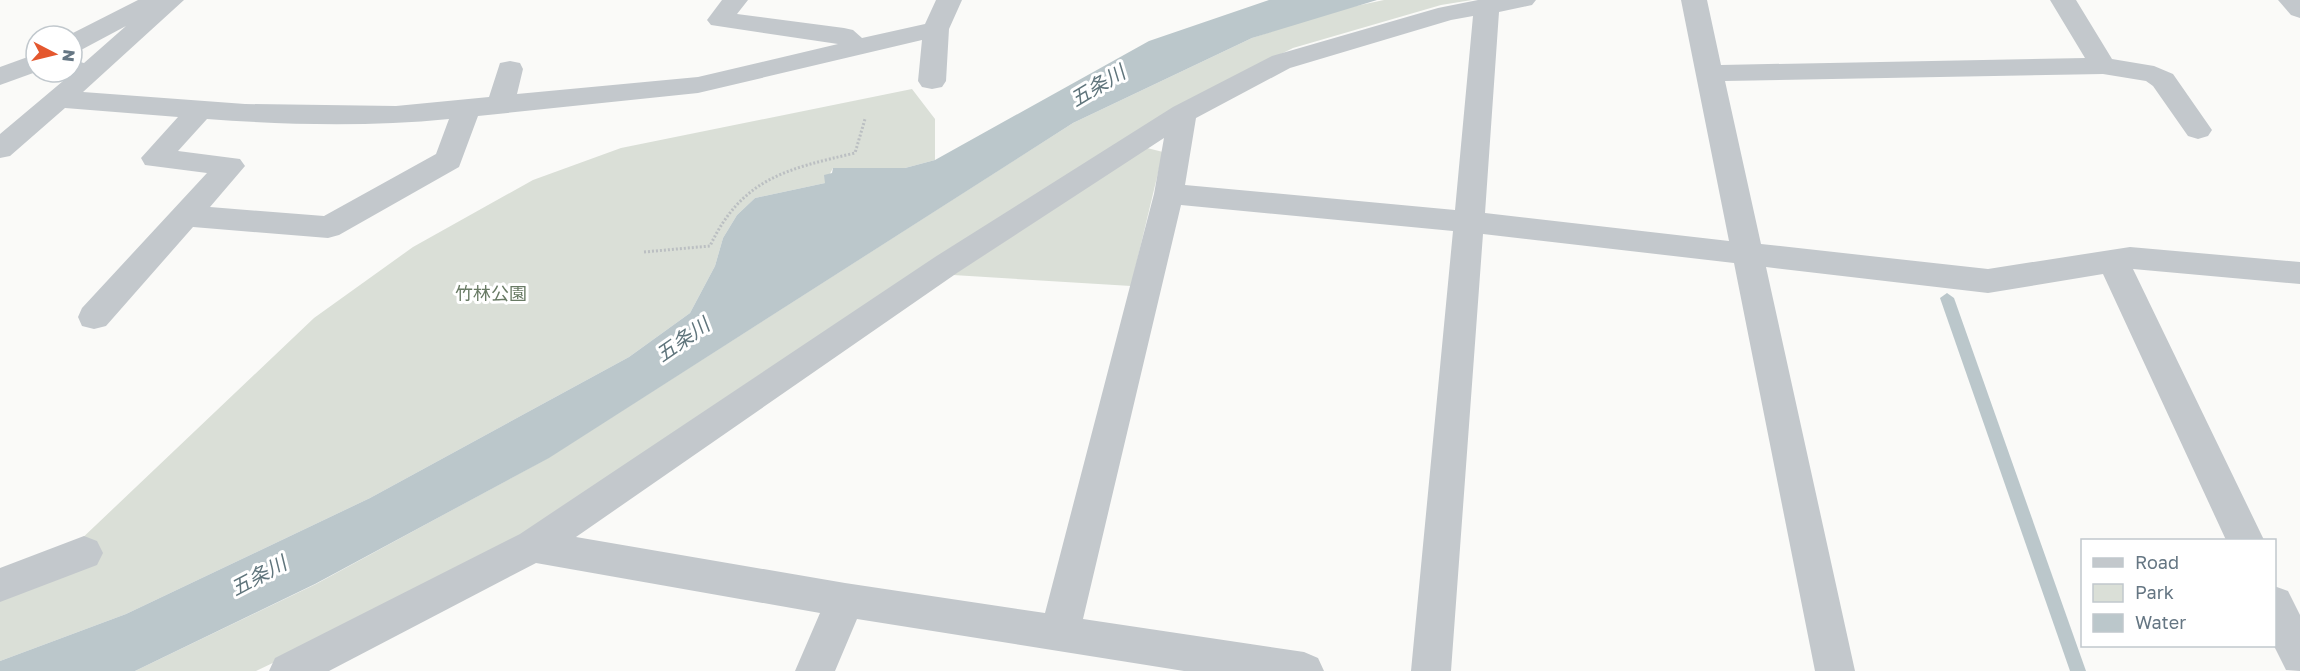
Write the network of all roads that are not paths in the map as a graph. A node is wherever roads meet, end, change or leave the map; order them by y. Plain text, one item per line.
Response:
1 (155, 0) edge
2 (171, 0) edge
3 (735, 0) edge
4 (949, 0) edge
5 (1523, 0) edge
6 (1694, 0) edge
7 (2063, 0) edge
8 (2290, 0) edge
9 (1487, 6) junction
10 (2300, 10) edge
11 (936, 28) junction
12 (84, 38) edge
13 (856, 47) junction
14 (24, 66) edge
15 (2103, 66) junction
16 (84, 68) edge
17 (510, 69) dead end
18 (1711, 73) junction
19 (2, 74) edge
20 (932, 81) dead end
21 (70, 84) edge
22 (59, 99) junction
23 (500, 106) junction
24 (466, 109) junction
25 (200, 110) junction
26 (1183, 113) junction
27 (2198, 130) dead end
28 (0, 149) edge
29 (1169, 194) junction
30 (186, 216) junction
31 (1469, 222) junction
32 (1749, 254) junction
33 (2114, 261) junction
34 (2300, 273) edge
35 (94, 316) dead end
36 (2245, 539) edge
37 (533, 546) junction
38 (84, 553) dead end
39 (0, 585) edge
40 (845, 600) junction
41 (2276, 607) edge
42 (1060, 631) junction
43 (2300, 657) edge
44 (289, 671) edge
45 (815, 671) edge
46 (1304, 671) edge
47 (1431, 671) edge
48 (1835, 671) edge

1 - 12 street
2 - 16 street
3 - 13 street
4 - 11 street
5 - 9 street
6 - 18 street
7 - 15 street
8 - 10 street
9 - 26 street
9 - 31 street
11 - 13 street
11 - 20 street
13 - 23 street
14 - 19 street
15 - 18 street
15 - 27 street
17 - 23 street
18 - 32 street
21 - 22 street
22 - 25 street
22 - 28 street
23 - 24 street
24 - 25 street
24 - 30 street
25 - 30 street
26 - 29 street
26 - 37 street
29 - 31 street
29 - 42 street
30 - 35 street
31 - 32 street
31 - 47 street
32 - 33 street
32 - 48 street
33 - 34 street
33 - 36 street
37 - 40 street
37 - 44 street
38 - 39 street
40 - 42 street
40 - 45 street
41 - 43 street
42 - 46 street

